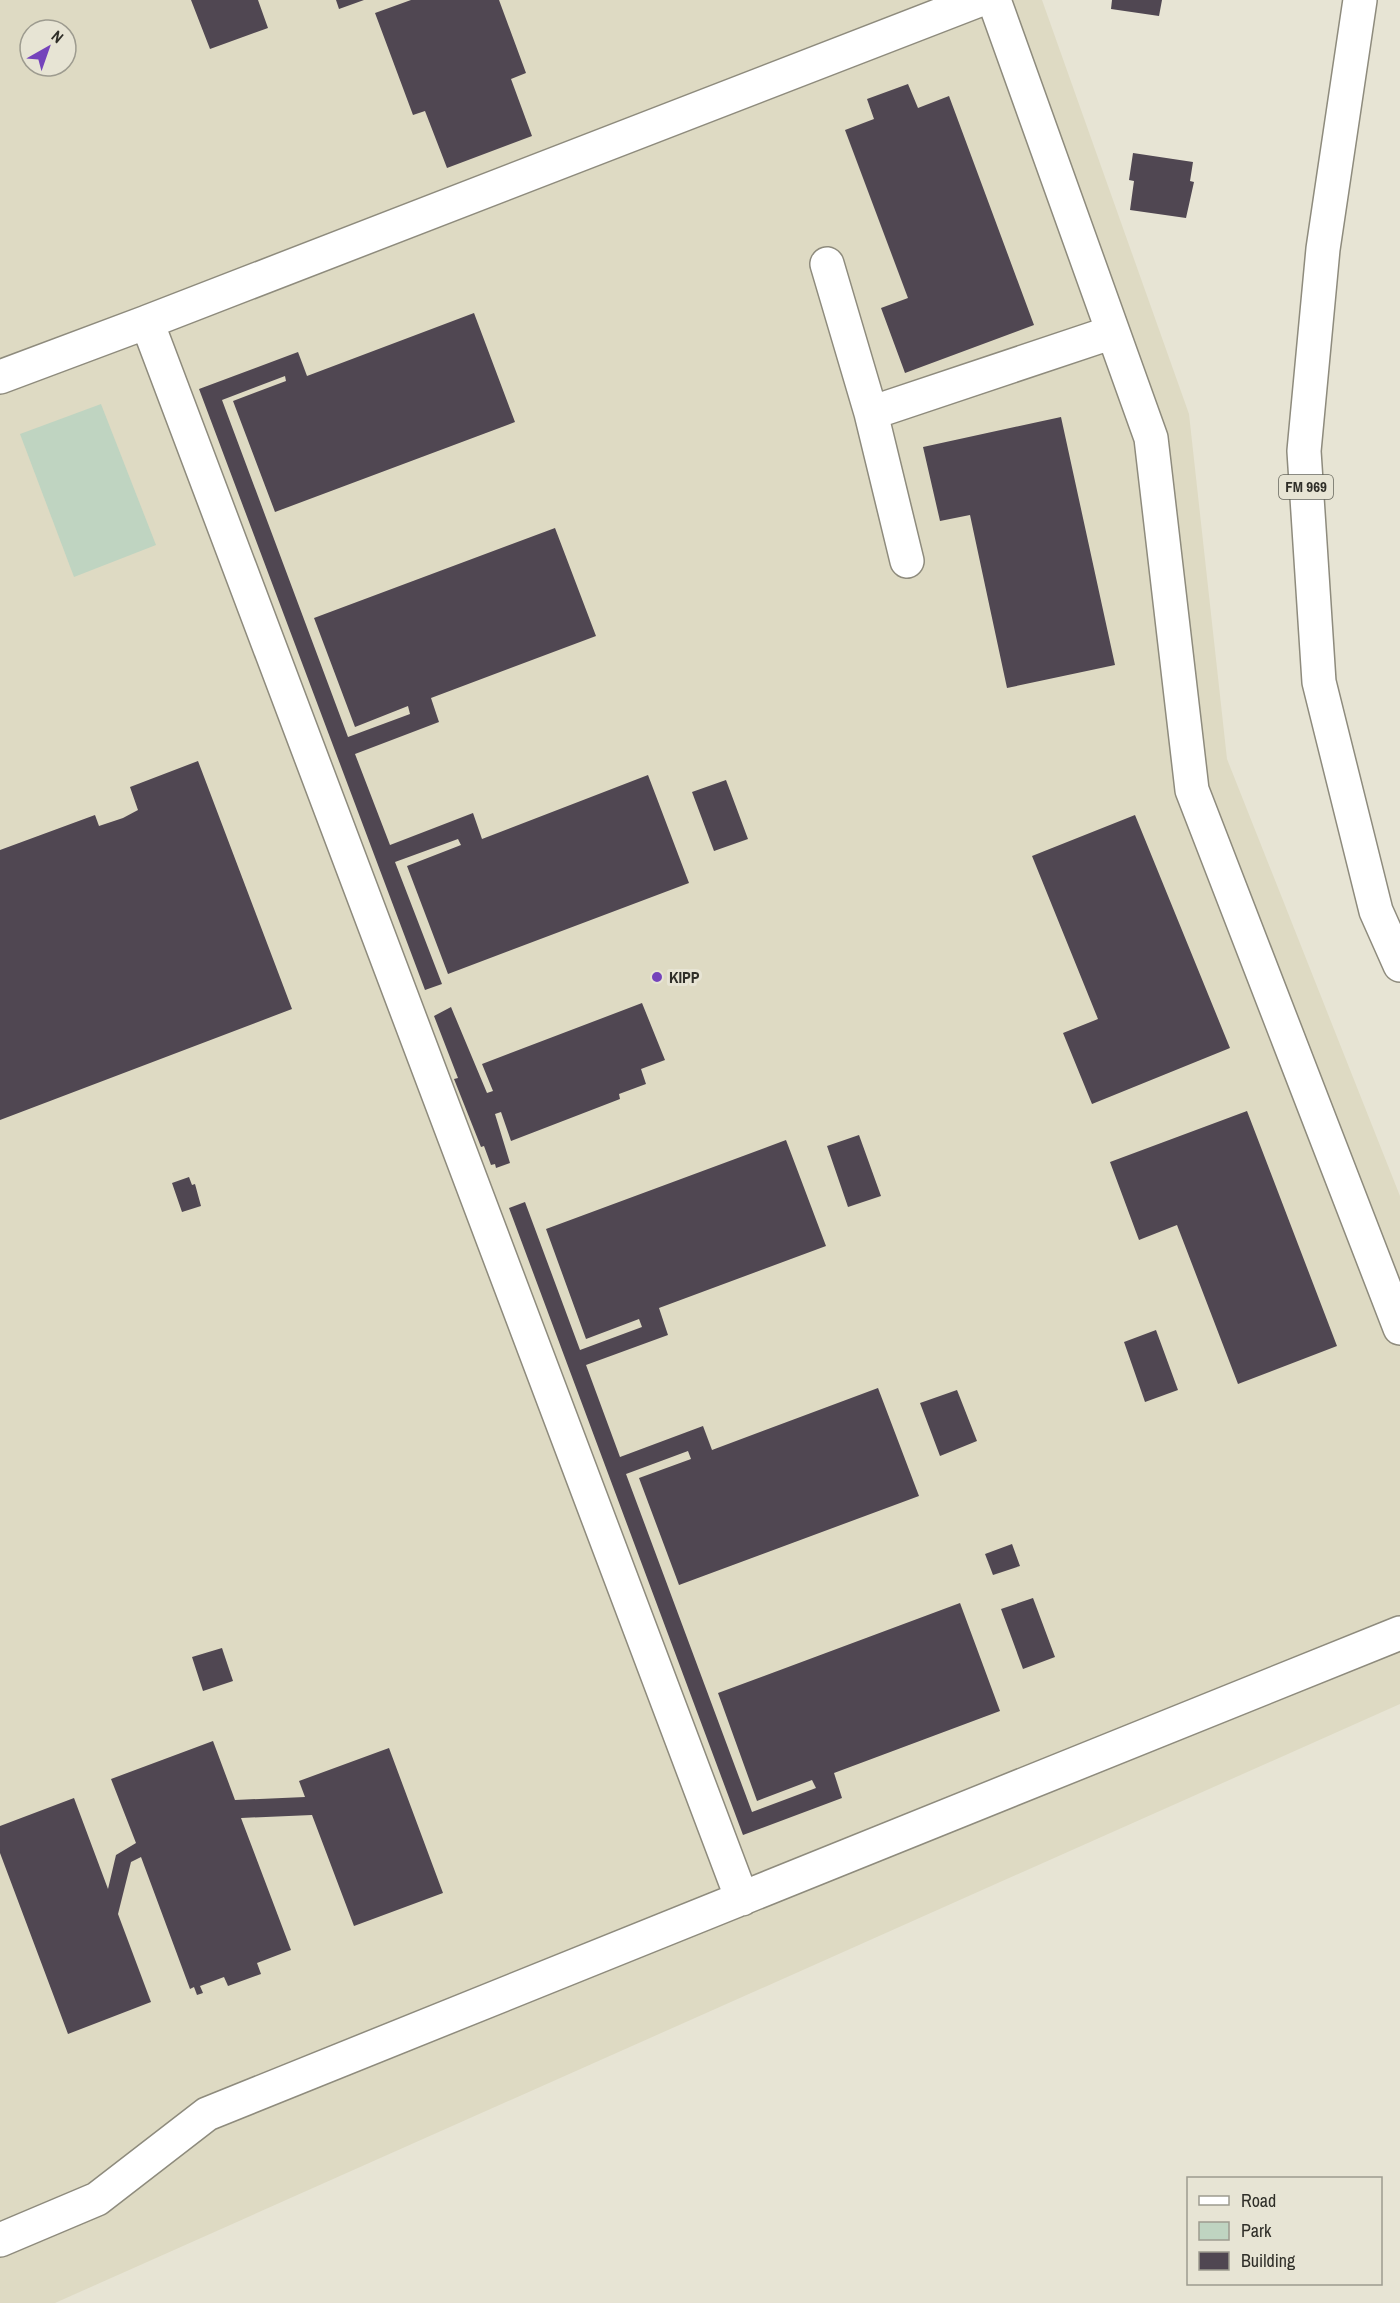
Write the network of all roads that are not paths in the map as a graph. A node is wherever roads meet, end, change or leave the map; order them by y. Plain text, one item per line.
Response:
1 (979, 0) edge
2 (994, 0) edge
3 (1360, 0) edge
4 (827, 264) dead end
5 (147, 322) junction
6 (1113, 332) junction
7 (0, 377) edge
8 (871, 413) junction
9 (907, 561) dead end
10 (1400, 964) edge
11 (1400, 1328) edge
12 (1400, 1633) edge
13 (742, 1899) junction
14 (0, 2240) edge

1 - 5 street
2 - 6 street
3 - 10 street, FM 969 / FM 969
4 - 8 street
5 - 7 street
5 - 13 street
6 - 8 street
6 - 11 street
8 - 9 street
12 - 13 street
13 - 14 street

